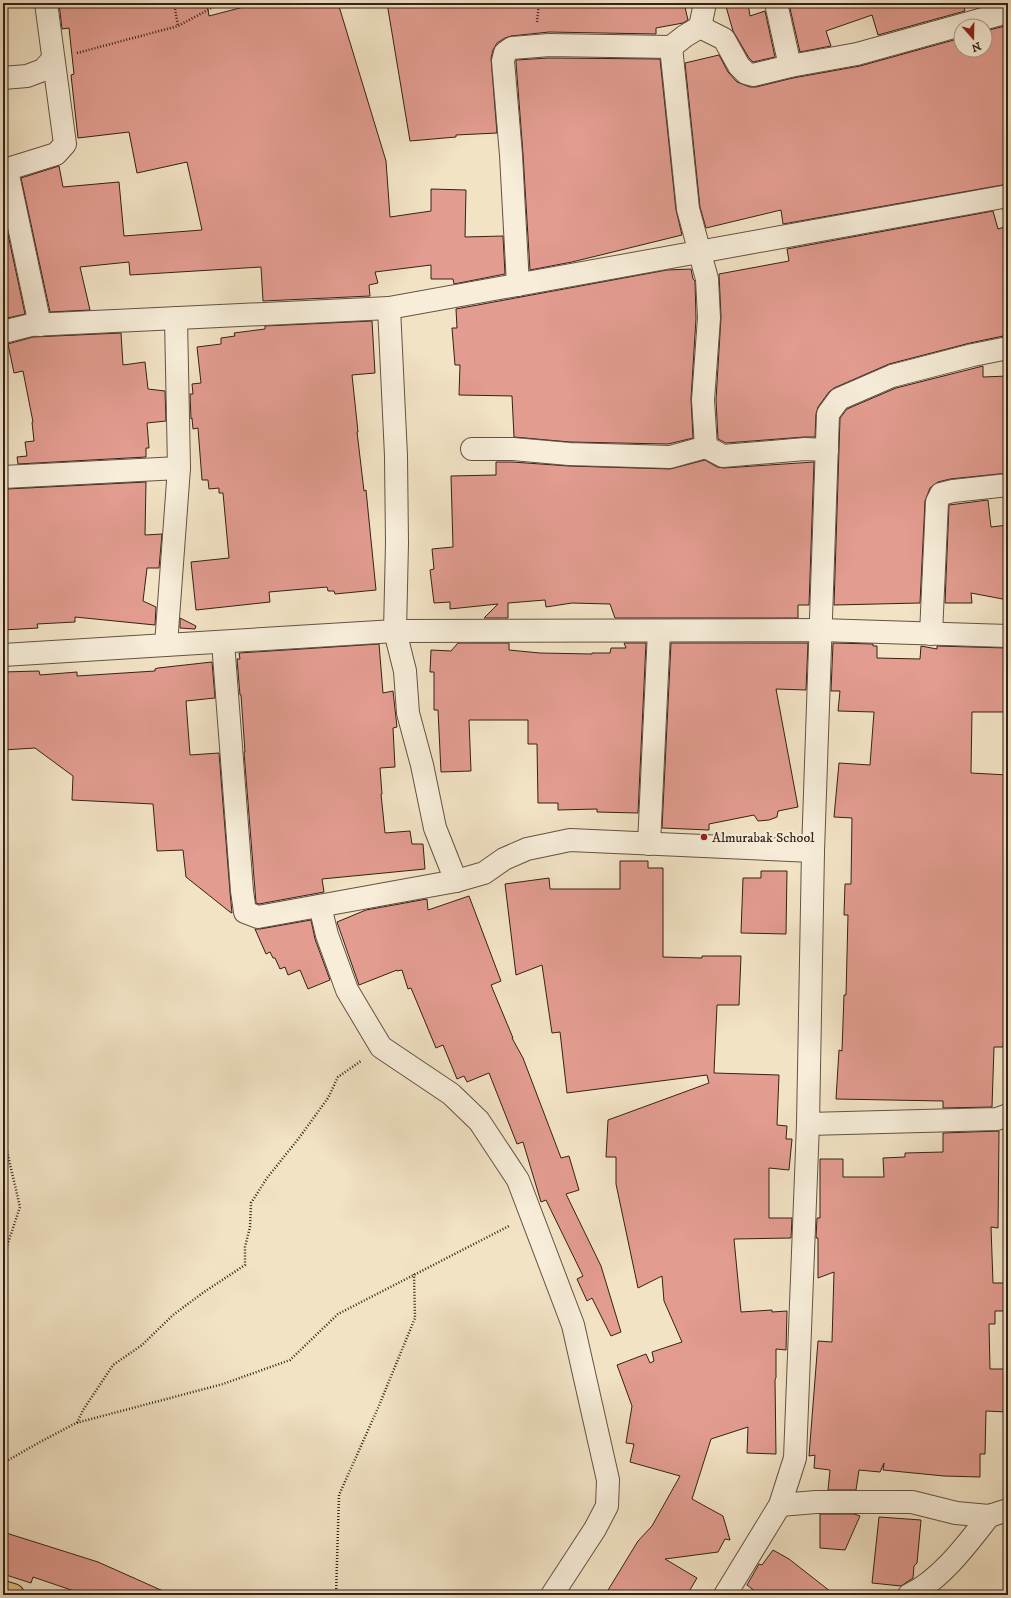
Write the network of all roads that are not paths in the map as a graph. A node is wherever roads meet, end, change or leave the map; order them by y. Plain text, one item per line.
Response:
1 (46, 3) edge
2 (705, 3) edge
3 (776, 3) edge
4 (1008, 12) edge
5 (700, 27) junction
6 (671, 47) junction
7 (53, 59) junction
8 (790, 66) junction
9 (3, 78) edge
10 (1008, 196) edge
11 (700, 252) junction
12 (518, 285) junction
13 (389, 308) junction
14 (176, 318) junction
15 (40, 325) junction
16 (3, 332) edge
17 (1008, 348) edge
18 (706, 447) junction
19 (472, 449) dead end
20 (827, 450) junction
21 (179, 468) junction
22 (3, 477) edge
23 (1008, 485) edge
24 (820, 630) junction
25 (394, 631) junction
26 (659, 631) junction
27 (931, 634) junction
28 (1008, 636) edge
29 (223, 642) junction
30 (166, 645) junction
31 (3, 655) edge
32 (649, 844) junction
33 (813, 851) junction
34 (456, 882) junction
35 (320, 906) junction
36 (1008, 1115) edge
37 (808, 1124) junction
38 (780, 1505) junction
39 (999, 1513) edge
40 (3, 1592) edge
41 (13, 1595) edge
42 (552, 1595) edge
43 (724, 1595) edge
44 (909, 1595) edge

1 - 7 street
2 - 5 street
3 - 8 street
4 - 8 street
5 - 6 street
5 - 8 street
6 - 11 street
6 - 12 street
7 - 9 street
7 - 15 street
10 - 11 street
11 - 12 street
11 - 18 street
12 - 13 street
13 - 14 street
13 - 25 street
14 - 15 street
14 - 21 street
15 - 16 street
17 - 20 street
18 - 19 street
18 - 20 street
20 - 24 street
21 - 22 street
21 - 30 street
23 - 27 street
24 - 26 street
24 - 27 street
24 - 33 street
25 - 26 street
25 - 29 street
25 - 34 street
26 - 32 street
27 - 28 street
29 - 30 street
29 - 35 street
30 - 31 street
32 - 33 street
32 - 34 street
33 - 37 street
34 - 35 street
35 - 42 street
36 - 37 street
37 - 38 street
38 - 39 street
38 - 43 street
39 - 44 street
40 - 41 main road

